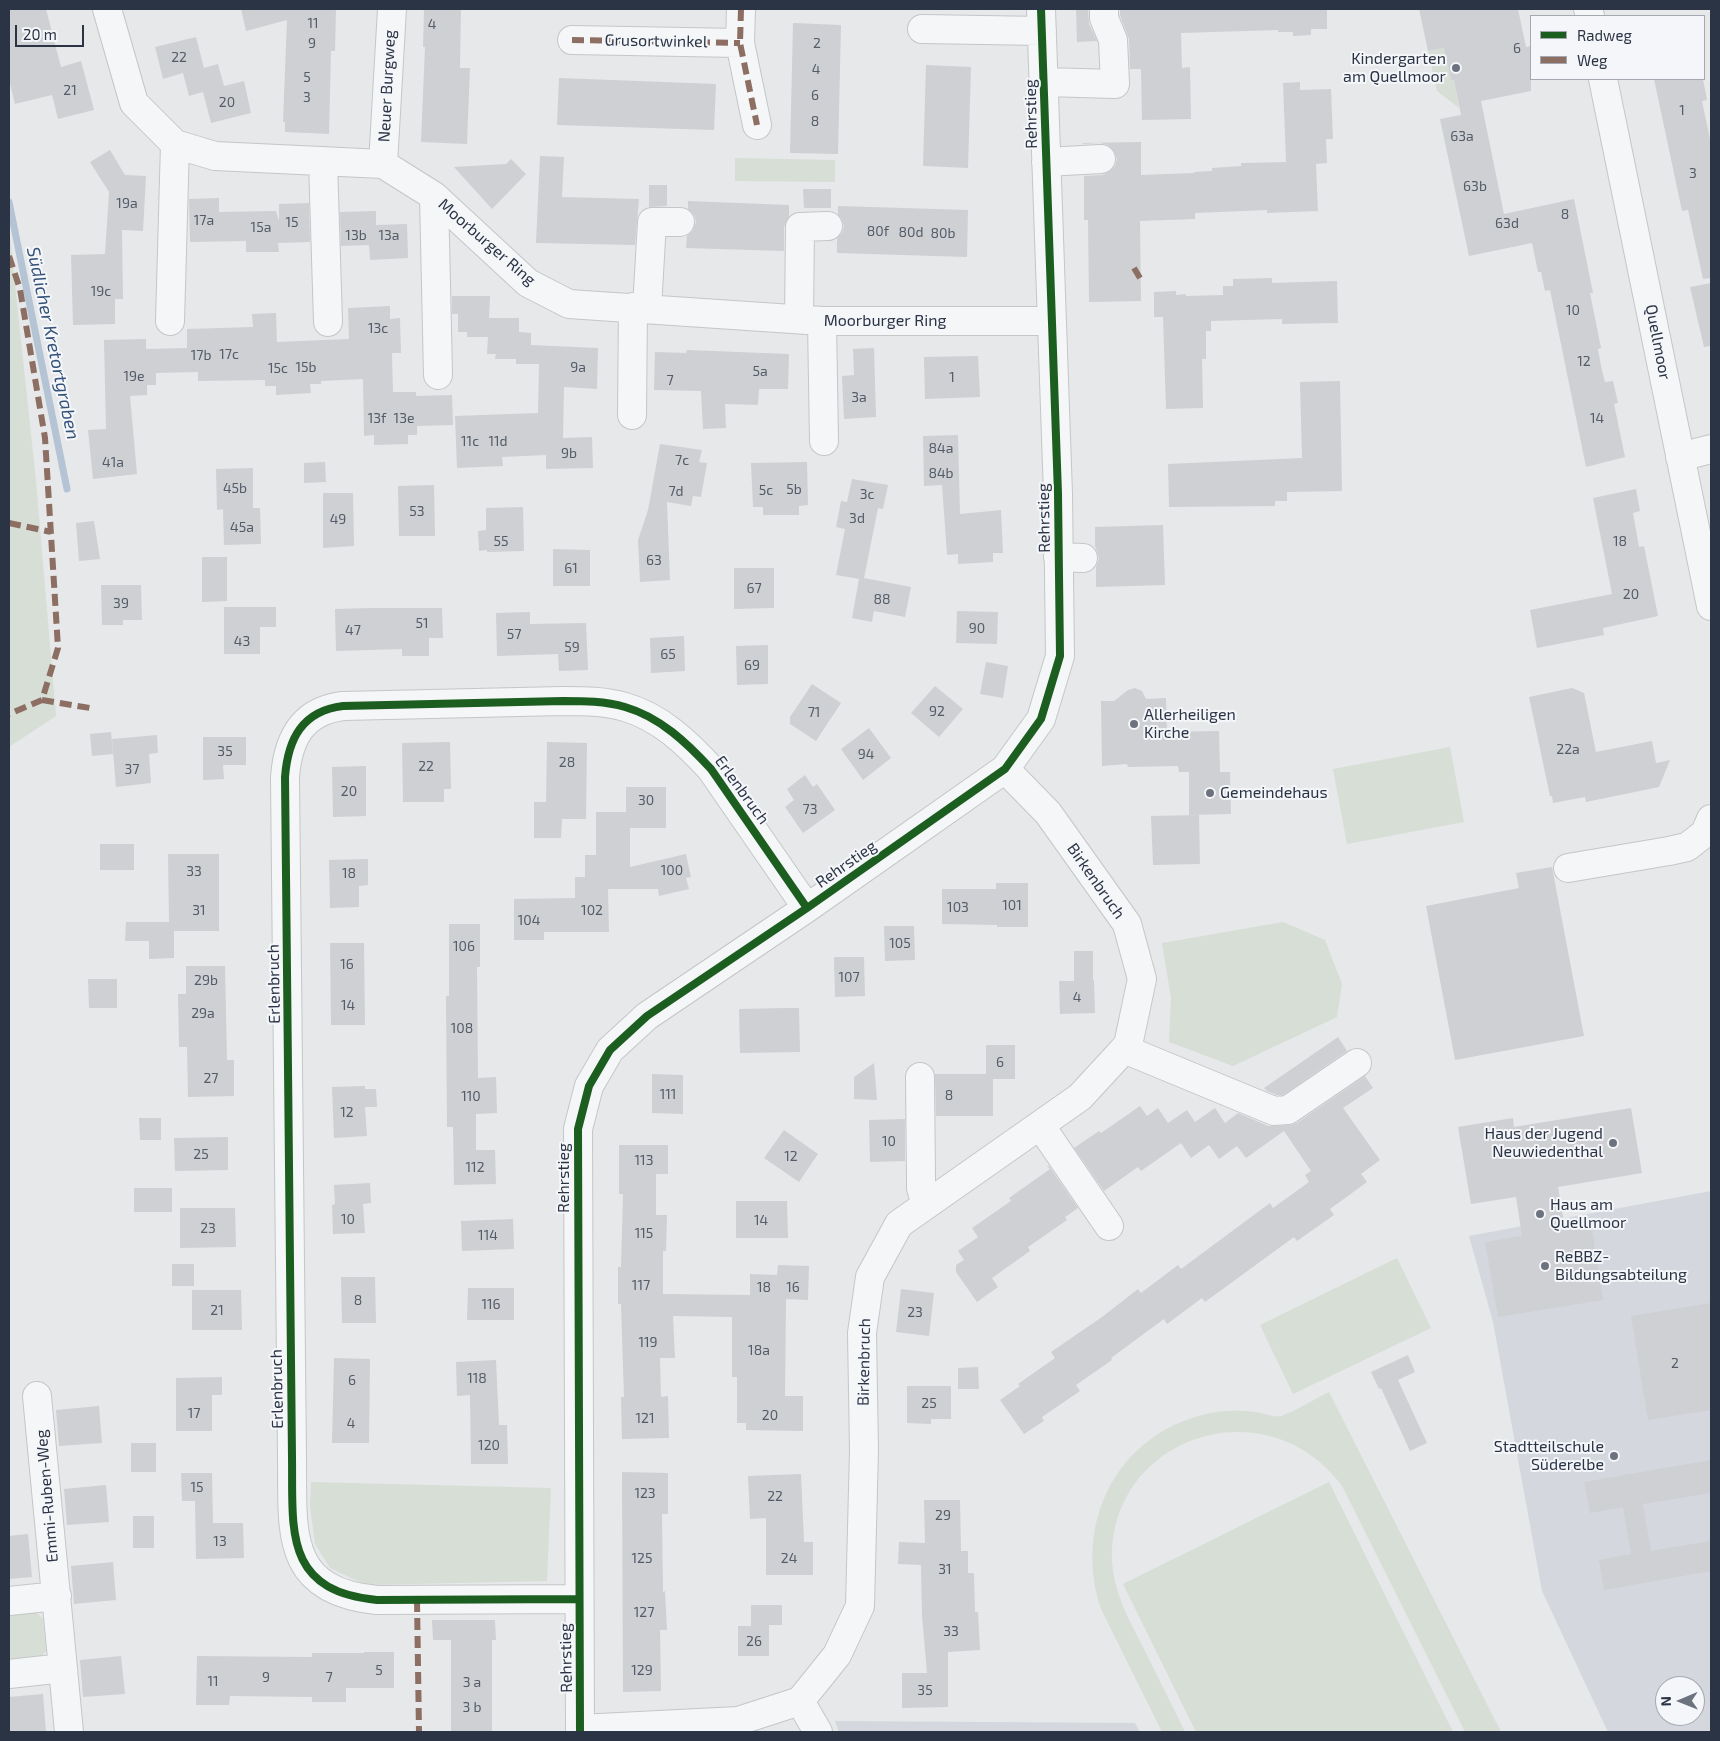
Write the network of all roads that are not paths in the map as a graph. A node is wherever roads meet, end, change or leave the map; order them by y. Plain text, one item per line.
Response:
1 (107, 9) edge
2 (392, 9) edge
3 (741, 9) edge
4 (1104, 9) edge
5 (1042, 20) edge
6 (922, 29) dead end
7 (572, 40) dead end
8 (1100, 41) dead end
9 (740, 43) junction
10 (1603, 80) edge
11 (1044, 82) junction
12 (1101, 84) junction
13 (757, 125) dead end
14 (175, 144) junction
15 (1101, 159) dead end
16 (323, 161) junction
17 (1046, 162) junction
18 (383, 164) junction
19 (434, 196) junction
20 (680, 222) dead end
21 (828, 226) dead end
22 (640, 307) junction
23 (811, 320) junction
24 (170, 321) dead end
25 (1051, 321) junction
26 (328, 322) dead end
27 (438, 374) dead end
28 (632, 415) dead end
29 (824, 442) dead end
30 (1711, 449) edge
31 (1680, 457) junction
32 (1711, 606) edge
33 (1005, 769) junction
34 (1711, 819) edge
35 (1568, 868) dead end
36 (807, 908) junction
37 (1124, 1049) junction
38 (1357, 1063) dead end
39 (920, 1077) dead end
40 (1040, 1125) junction
41 (926, 1205) junction
42 (1109, 1226) dead end
43 (37, 1396) dead end
44 (57, 1596) junction
45 (579, 1599) junction
46 (9, 1601) edge
47 (63, 1668) junction
48 (9, 1674) edge
49 (800, 1701) junction
50 (580, 1730) edge
51 (69, 1732) edge
52 (818, 1732) edge

1 - 14 street, Moorburger Ring
2 - 18 street, Neuer Burgweg
3 - 9 street
4 - 12 street
5 - 6 street
5 - 11 street, Rehrstieg
7 - 9 street, Grusortwinkel
8 - 12 street
9 - 13 street
10 - 31 street, Quellmoor
11 - 12 street
11 - 17 street, Rehrstieg
14 - 16 street, Moorburger Ring
14 - 24 street
15 - 17 street
16 - 18 street, Moorburger Ring
16 - 26 street
17 - 25 street, Rehrstieg
18 - 19 street, Moorburger Ring
19 - 22 street, Moorburger Ring
19 - 27 street
20 - 22 street
21 - 23 street
22 - 23 street, Moorburger Ring
22 - 28 street
23 - 25 street, Moorburger Ring
23 - 29 street
25 - 33 street, Rehrstieg
30 - 31 street
31 - 32 street, Quellmoor
33 - 36 street, Rehrstieg
33 - 37 street, Birkenbruch
34 - 35 street
36 - 45 street, Rehrstieg
36 - 45 street, Erlenbruch
37 - 38 street
37 - 40 street, Birkenbruch
39 - 41 street
40 - 41 street, Birkenbruch
40 - 42 street
41 - 49 street, Birkenbruch
43 - 44 street, Emmi-Ruben-Weg
44 - 46 street
44 - 47 street, Emmi-Ruben-Weg
45 - 50 street, Rehrstieg
47 - 48 street
47 - 51 street, Emmi-Ruben-Weg
49 - 50 street
49 - 52 street

